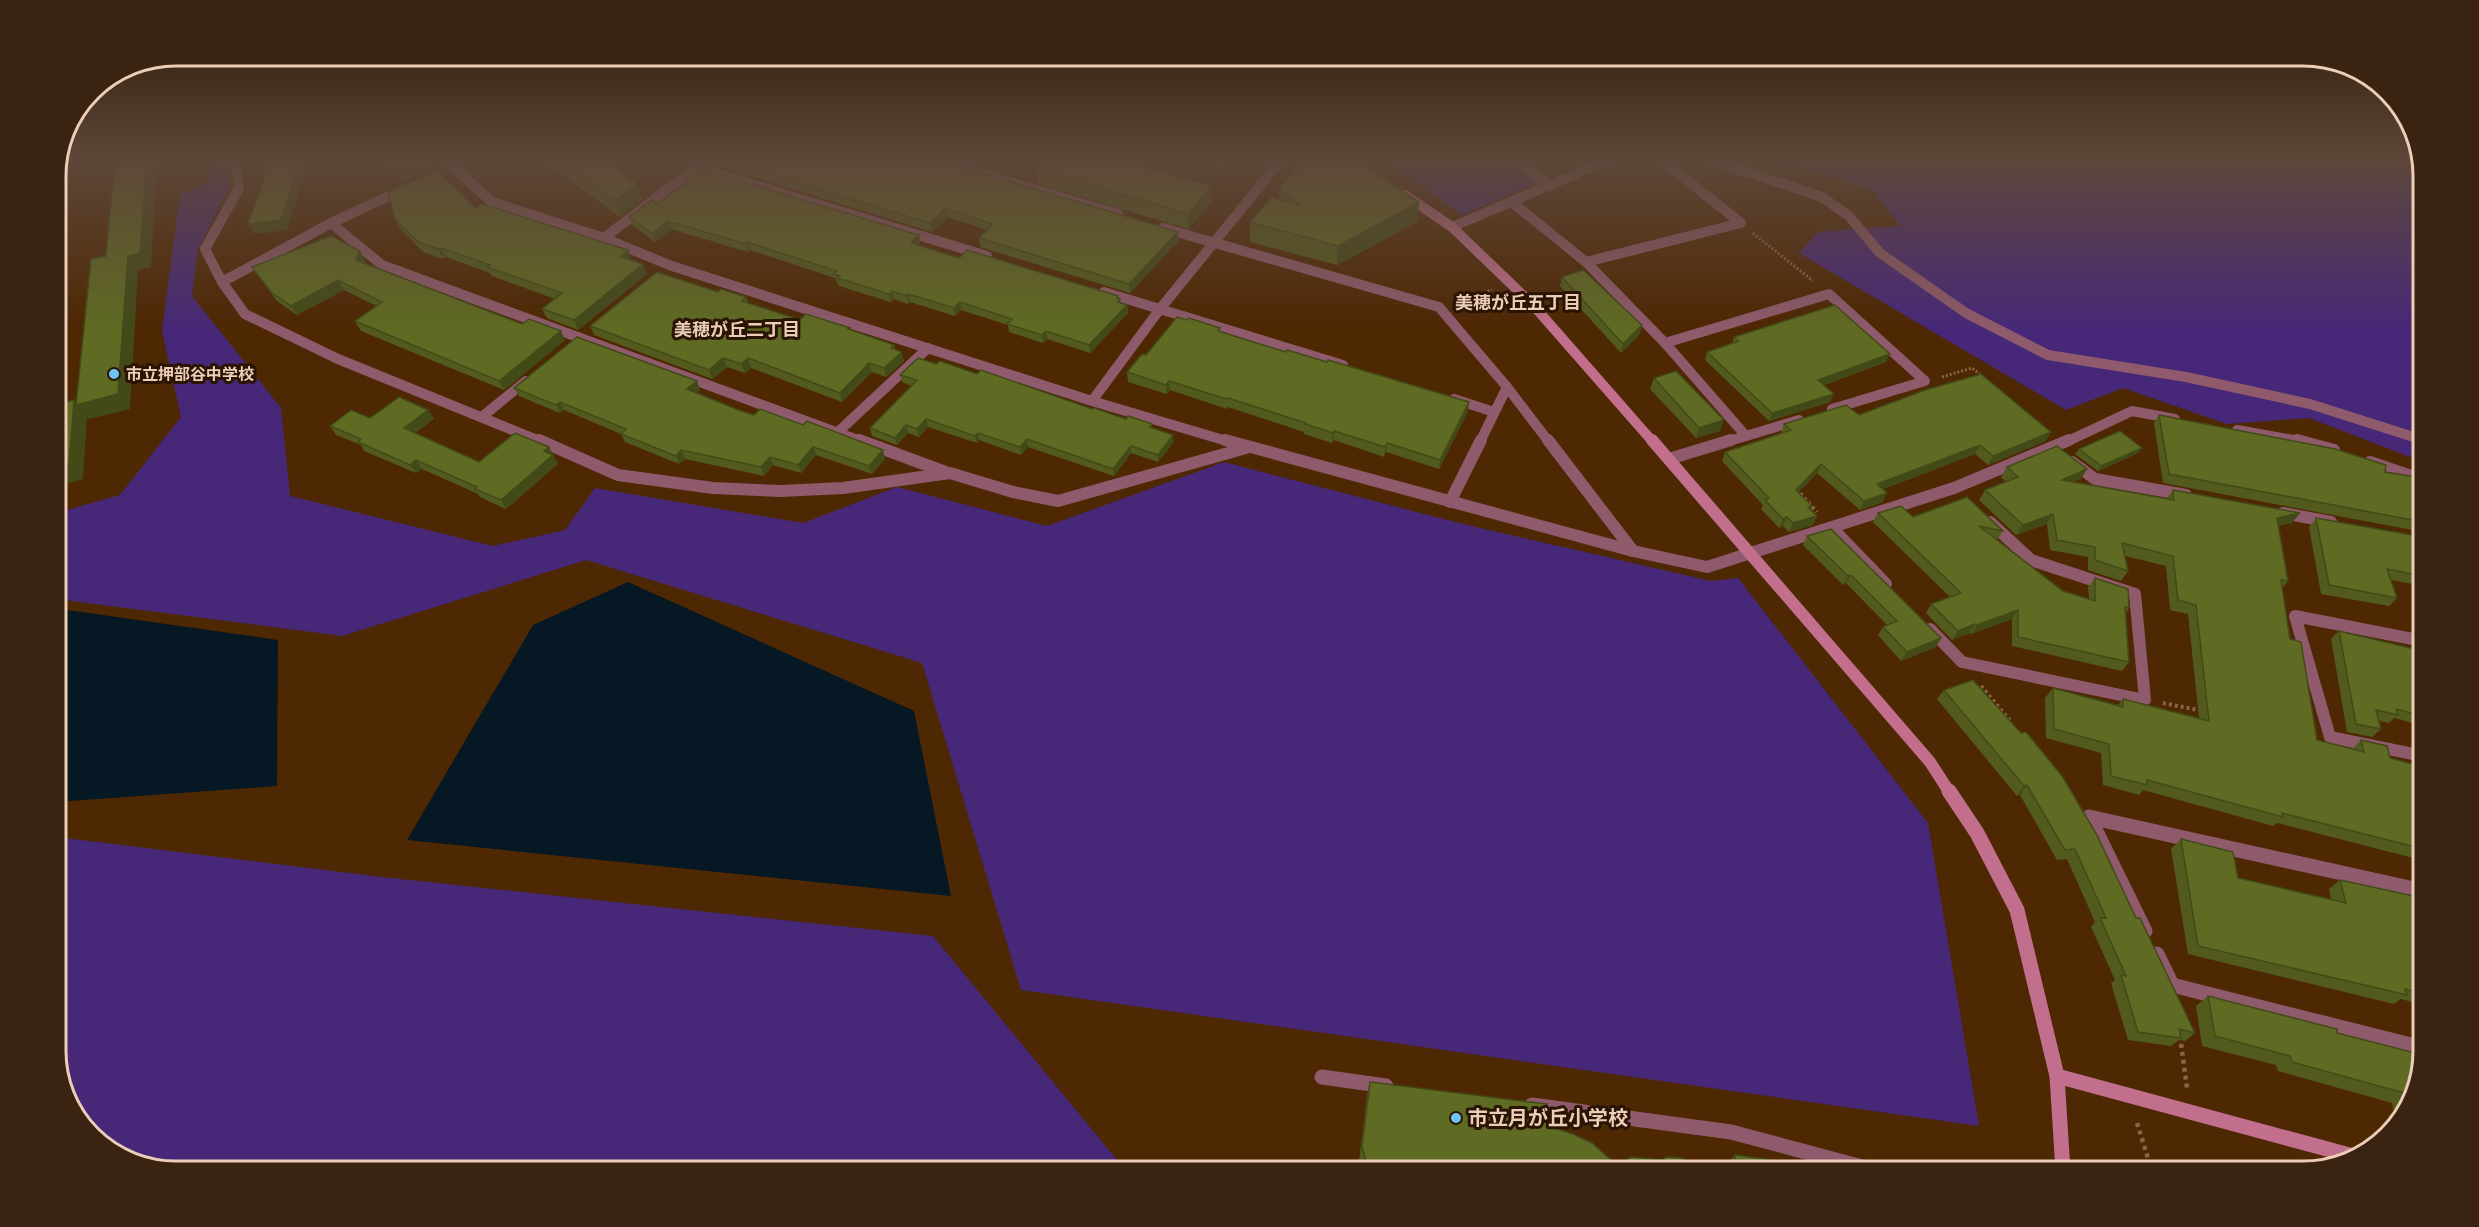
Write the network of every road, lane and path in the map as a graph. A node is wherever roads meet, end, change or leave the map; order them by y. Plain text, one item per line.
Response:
1 (224, 215) edge
2 (347, 215) edge
3 (533, 215) edge
4 (633, 215) edge
5 (853, 215) edge
6 (1119, 215) edge
7 (1237, 215) edge
8 (1435, 215) edge
9 (1482, 215) edge
10 (1528, 215) edge
11 (1731, 215) edge
12 (1848, 215) edge
13 (1125, 217) edge
14 (331, 223) junction
15 (1741, 223) junction
16 (1155, 226) edge
17 (1452, 227) junction
18 (604, 238) junction
19 (1214, 244) junction
20 (1002, 261) edge
21 (1586, 262) junction
22 (669, 265) junction
23 (660, 272) edge
24 (222, 282) junction
25 (1499, 288) dead end
26 (1092, 289) edge
27 (1829, 294) junction
28 (1439, 307) junction
29 (1160, 309) junction
30 (1665, 343) junction
31 (928, 348) junction
32 (1350, 367) edge
33 (536, 373) edge
34 (1925, 381) junction
35 (1990, 383) edge
36 (1508, 387) junction
37 (1439, 394) edge
38 (1092, 401) junction
39 (1494, 412) junction
40 (1825, 412) edge
41 (1814, 415) edge
42 (483, 416) junction
43 (2188, 421) edge
44 (2222, 427) edge
45 (838, 432) junction
46 (1746, 436) junction
47 (2413, 437) edge
48 (1247, 447) junction
49 (2054, 448) junction
50 (1669, 459) junction
51 (950, 473) junction
52 (2413, 477) edge
53 (1793, 486) edge
54 (2201, 498) edge
55 (1450, 502) junction
56 (2271, 511) edge
57 (1980, 512) edge
58 (2341, 524) edge
59 (1832, 528) junction
60 (1633, 551) junction
61 (1751, 553) junction
62 (1897, 595) edge
63 (1921, 620) edge
64 (2413, 639) edge
65 (1962, 662) junction
66 (2145, 700) junction
67 (2214, 713) edge
68 (2014, 726) edge
69 (2413, 754) edge
70 (2413, 889) edge
71 (2179, 1030) edge
72 (2413, 1045) edge
73 (2056, 1076) junction
74 (1322, 1077) dead end
75 (1404, 1088) edge
76 (2187, 1088) dead end
77 (1521, 1104) edge
78 (2137, 1124) dead end
79 (2343, 1153) edge
80 (1837, 1161) edge
81 (2061, 1161) edge
82 (2149, 1161) edge

1 - 24 street
2 - 14 street
3 - 18 street
4 - 18 street
5 - 20 street
6 - 13 street
7 - 19 street
8 - 17 street
9 - 17 street
10 - 21 street
11 - 15 street
12 - 47 street
14 - 24 street
14 - 45 street
15 - 21 street
15 - 27 path
16 - 19 street
17 - 50 street
18 - 22 street
19 - 28 street
19 - 29 street
21 - 30 street
22 - 23 street
22 - 31 street
24 - 42 street
25 - 28 path
26 - 29 street
27 - 30 street
27 - 34 street
28 - 36 street
29 - 32 street
29 - 38 street
30 - 46 street
31 - 38 street
31 - 45 street
33 - 42 street
34 - 35 path
34 - 40 street
36 - 39 street
36 - 60 street
37 - 39 street
38 - 48 street
39 - 55 street
41 - 46 street
42 - 51 street
43 - 49 street
44 - 52 street
45 - 51 street
46 - 50 street
48 - 51 street
48 - 55 street
49 - 54 street
49 - 59 street
50 - 61 street
53 - 59 path
55 - 60 street
56 - 58 street
57 - 66 street
59 - 61 street
59 - 62 street
60 - 61 street
61 - 73 street
63 - 65 street
64 - 69 street
65 - 66 street
65 - 68 path
66 - 67 path
70 - 72 street
71 - 76 path
73 - 79 street
73 - 81 street
74 - 75 street
77 - 80 street
78 - 82 path

